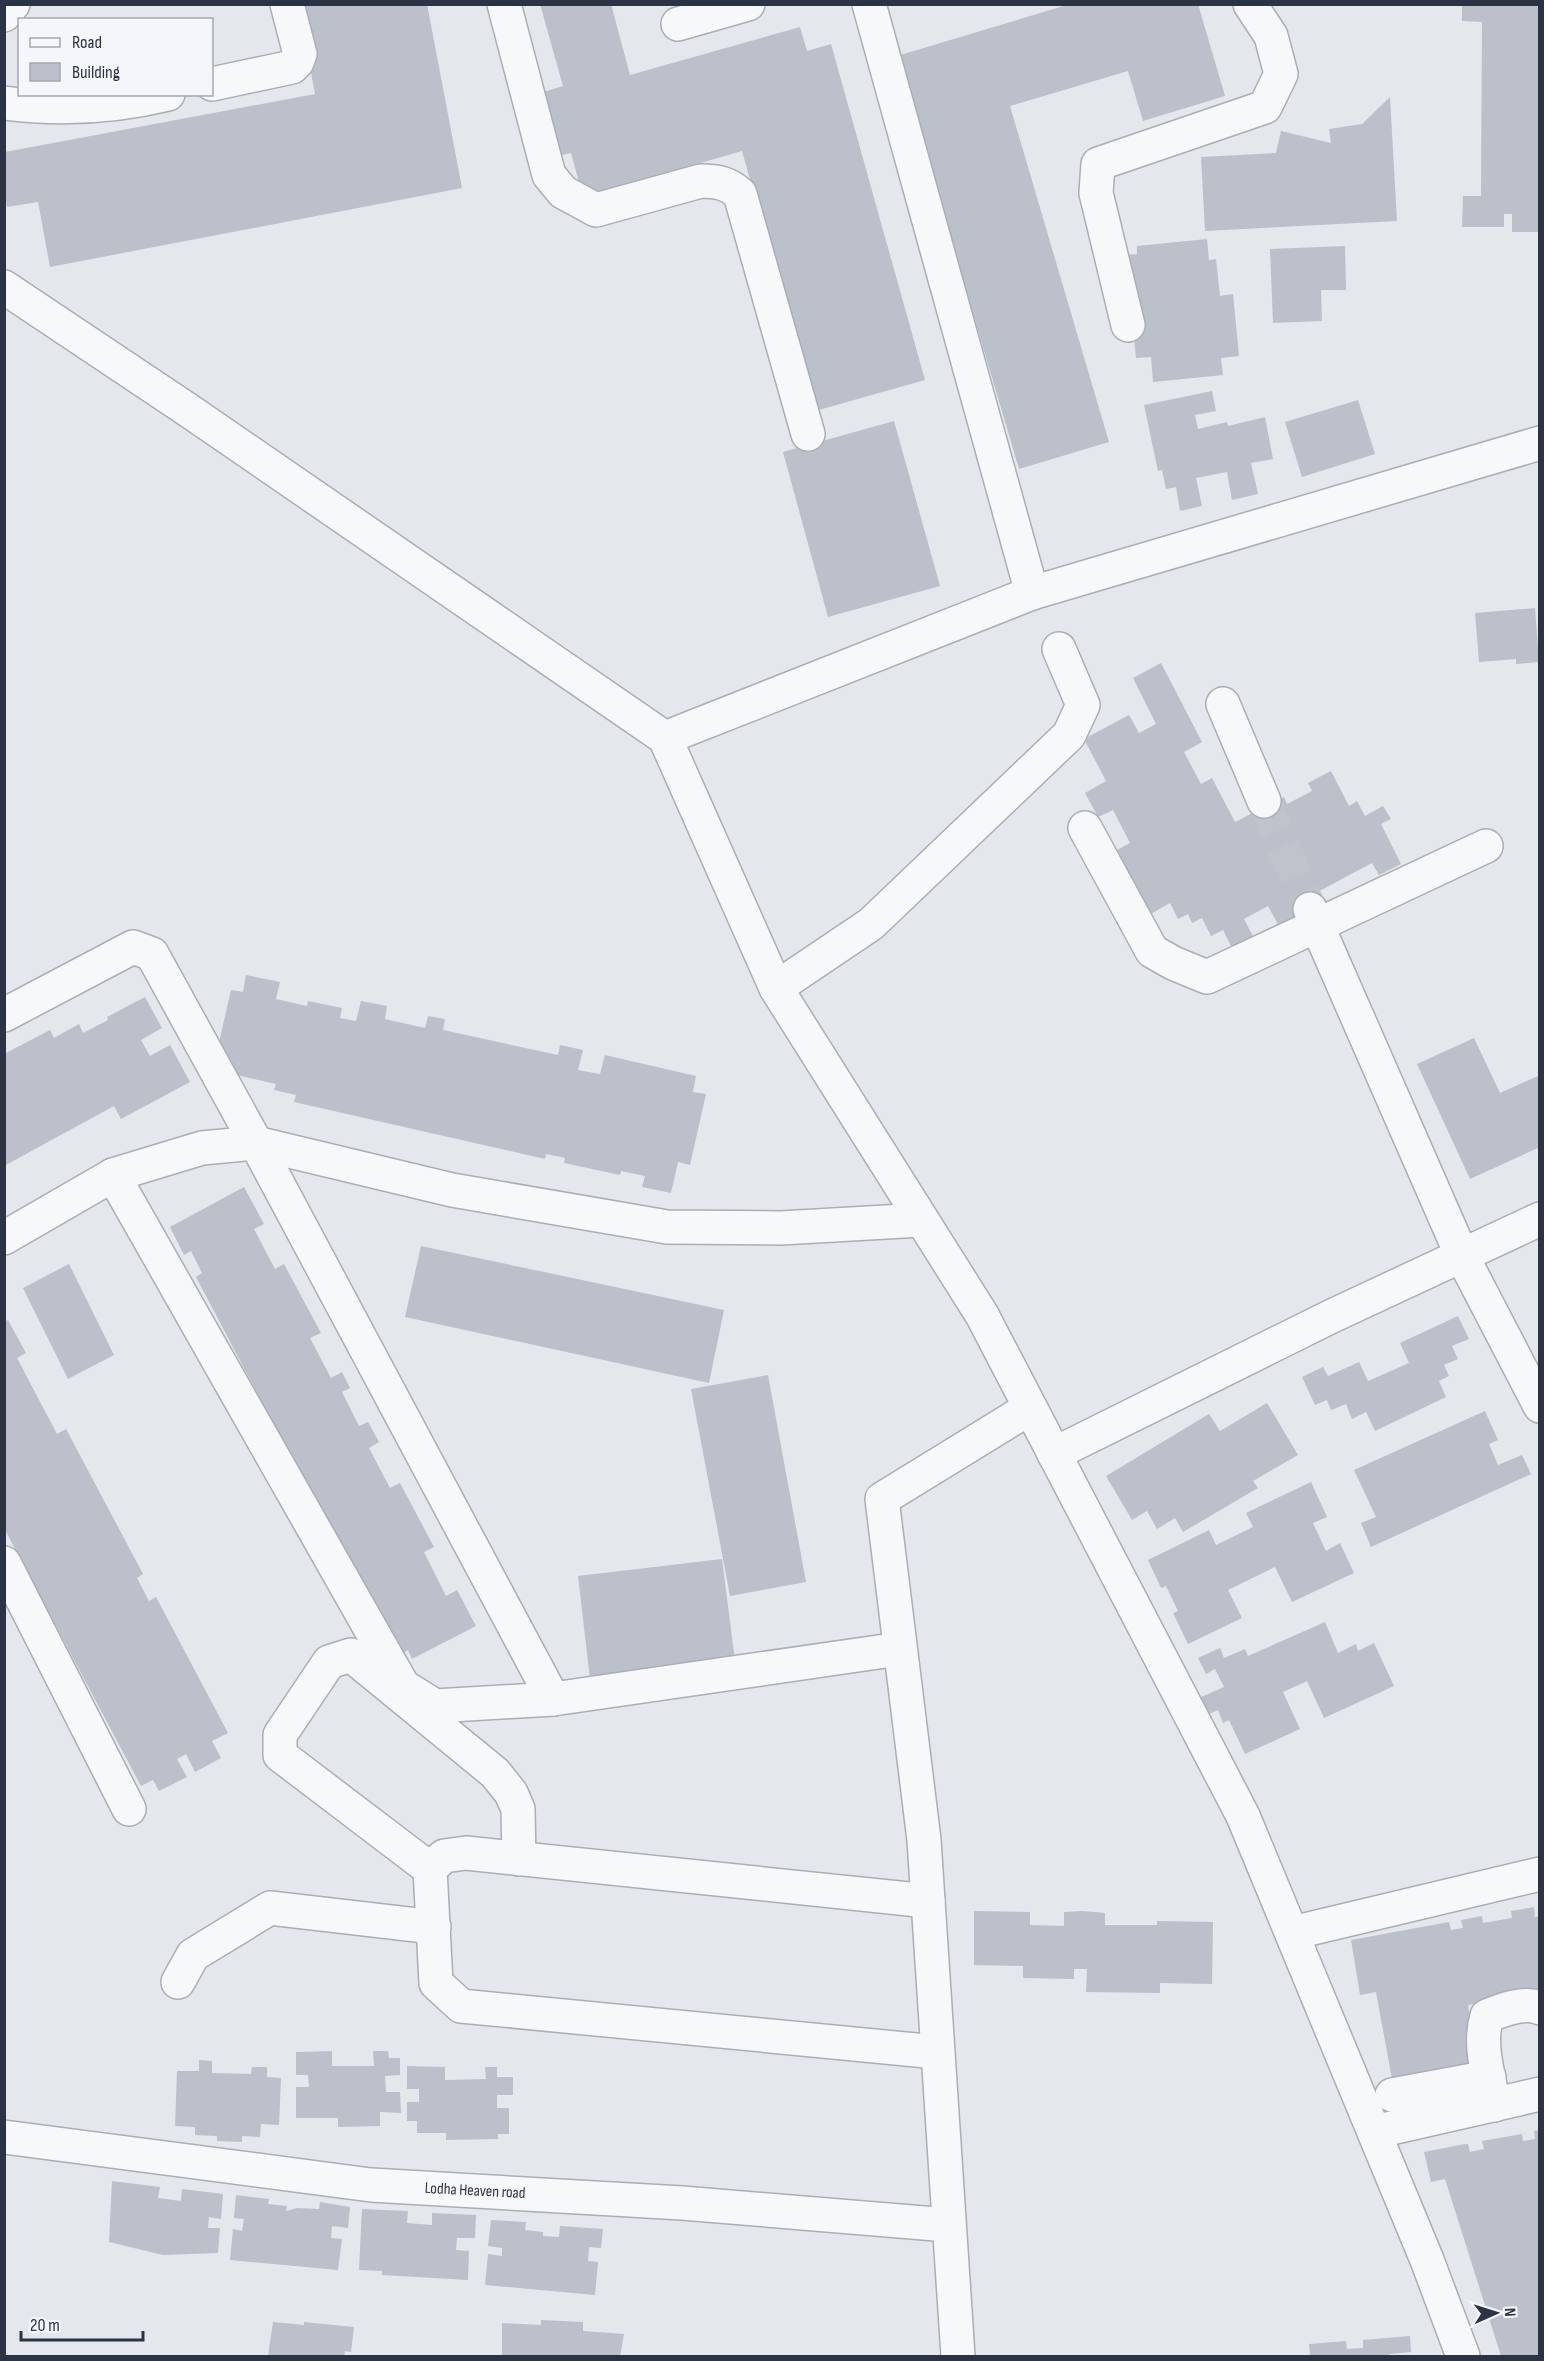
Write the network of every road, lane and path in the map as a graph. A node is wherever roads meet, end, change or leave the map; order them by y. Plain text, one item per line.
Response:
1 (13, 4) edge
2 (287, 4) edge
3 (504, 4) edge
4 (748, 4) edge
5 (1250, 4) edge
6 (880, 7) edge
7 (4, 15) edge
8 (678, 24) dead end
9 (213, 84) edge
10 (160, 96) edge
11 (4, 104) edge
12 (4, 287) edge
13 (1128, 325) dead end
14 (808, 434) dead end
15 (1539, 448) edge
16 (1032, 593) junction
17 (1059, 649) dead end
18 (1223, 704) dead end
19 (665, 738) junction
20 (1264, 801) tunnel mouth
21 (1085, 828) dead end
22 (1486, 846) dead end
23 (1313, 918) junction
24 (776, 988) junction
25 (4, 1015) edge
26 (256, 1143) junction
27 (113, 1175) junction
28 (1539, 1219) edge
29 (921, 1220) junction
30 (4, 1238) edge
31 (1462, 1256) junction
32 (1539, 1406) edge
33 (1030, 1408) junction
34 (1054, 1454) junction
35 (4, 1563) edge
36 (899, 1649) junction
37 (553, 1699) junction
38 (129, 1809) dead end
39 (519, 1859) junction
40 (430, 1869) junction
41 (1539, 1874) edge
42 (928, 1901) junction
43 (434, 1927) junction
44 (1292, 1933) junction
45 (178, 1982) dead end
46 (1539, 2008) edge
47 (937, 2052) junction
48 (1492, 2091) junction
49 (1539, 2094) edge
50 (1392, 2095) dead end
51 (1539, 2117) edge
52 (1374, 2132) junction
53 (4, 2137) edge
54 (1425, 2143) dead end
55 (948, 2225) junction
56 (958, 2356) edge
57 (1464, 2356) edge

1 - 7 street
2 - 9 street
3 - 14 street
4 - 8 street
5 - 13 street
6 - 16 street
10 - 11 street
12 - 19 street
15 - 16 street
16 - 19 street
17 - 24 street
18 - 20 street
19 - 24 street
21 - 23 street
22 - 23 street
23 - 31 street
24 - 29 street
25 - 26 street
26 - 27 street
26 - 29 street
26 - 37 street
27 - 30 street
27 - 37 street
28 - 31 street
29 - 33 street
31 - 32 street
31 - 34 street
33 - 34 street
33 - 36 street
34 - 44 street
35 - 38 street
36 - 37 street
36 - 42 street
39 - 40 street
39 - 40 street
39 - 42 street
40 - 43 street
41 - 44 street
42 - 47 street
43 - 45 street
43 - 47 street
44 - 52 street
46 - 48 street
47 - 55 street
48 - 49 street
48 - 50 street
48 - 52 street
51 - 54 street
52 - 57 street
53 - 55 street, Lodha Heaven road
55 - 56 street

